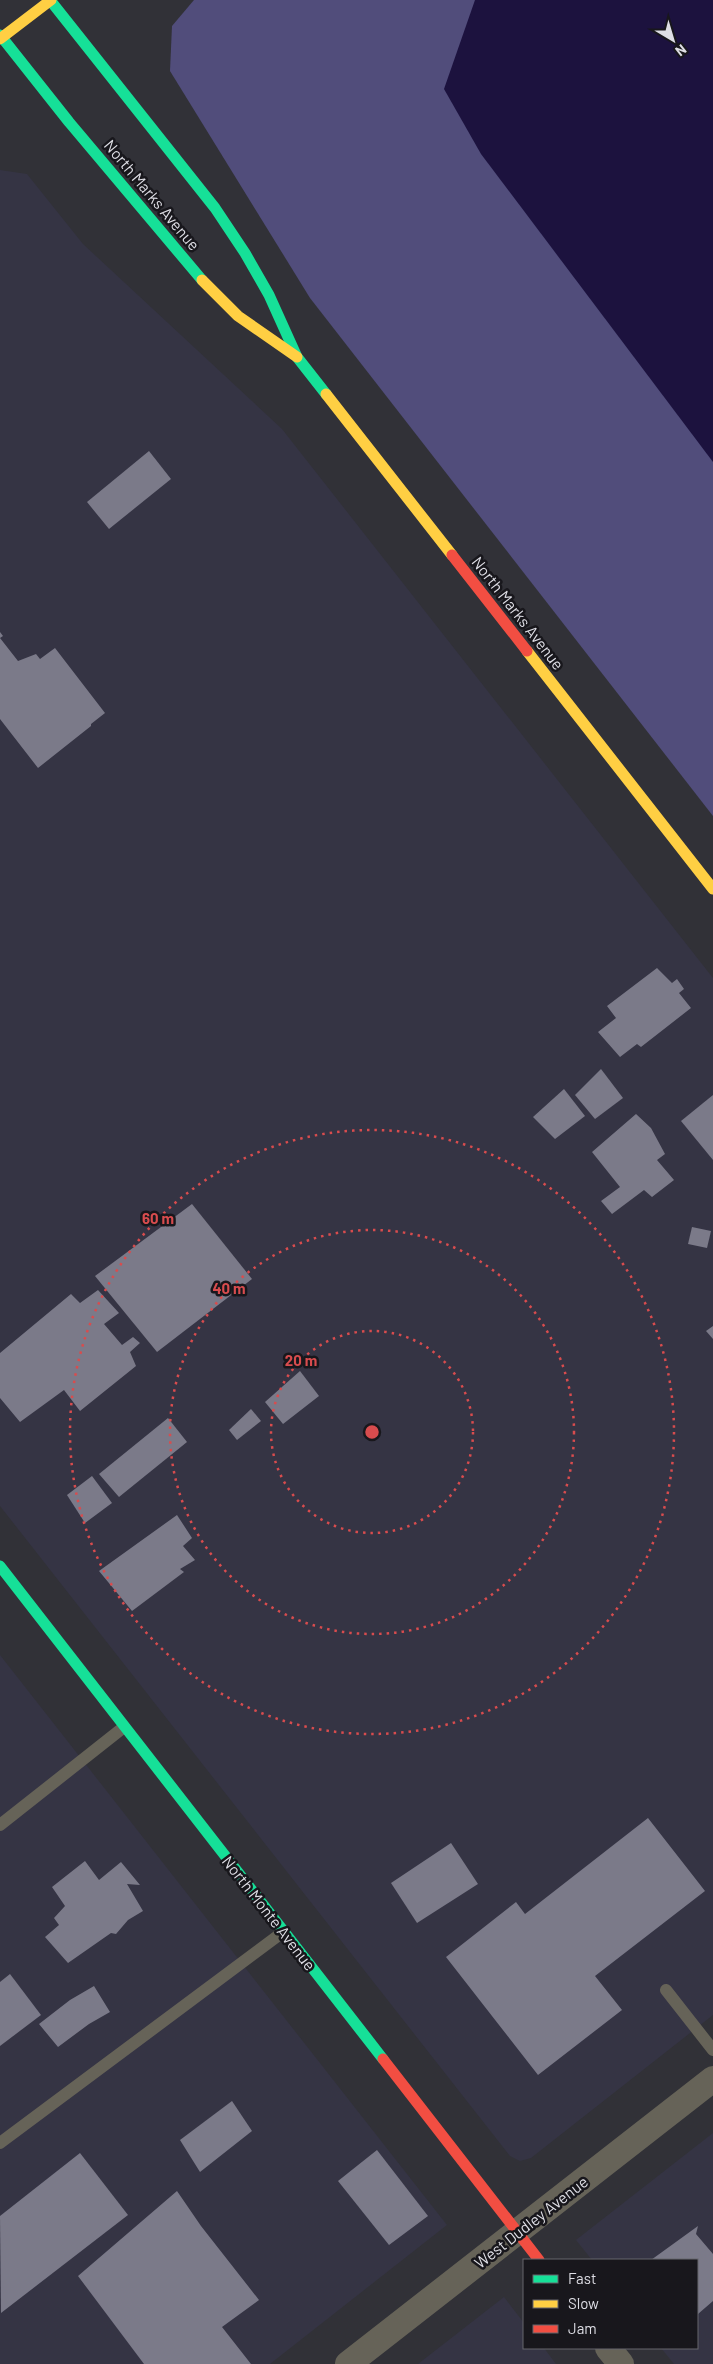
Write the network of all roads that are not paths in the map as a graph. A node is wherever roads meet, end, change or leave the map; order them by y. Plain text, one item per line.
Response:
1 (50, 0) edge
2 (1, 37) edge
3 (297, 357) junction
4 (713, 889) edge
5 (0, 1566) edge
6 (124, 1727) junction
7 (0, 1826) edge
8 (283, 1932) junction
9 (666, 1990) dead end
10 (713, 2050) edge
11 (713, 2079) edge
12 (0, 2143) edge
13 (517, 2233) junction
14 (538, 2259) edge
15 (609, 2349) edge
16 (348, 2364) edge
17 (621, 2364) edge

1 - 2 main road
1 - 3 main road, North Marks Avenue
2 - 3 main road, North Marks Avenue
3 - 4 main road, North Marks Avenue
5 - 6 main road, North Monte Avenue
6 - 7 lane
6 - 8 main road, North Monte Avenue
8 - 12 lane
8 - 13 main road, North Monte Avenue
9 - 10 lane
11 - 13 street, West Dudley Avenue
13 - 14 main road, North Monte Avenue
13 - 16 street, West Dudley Avenue
15 - 17 street

